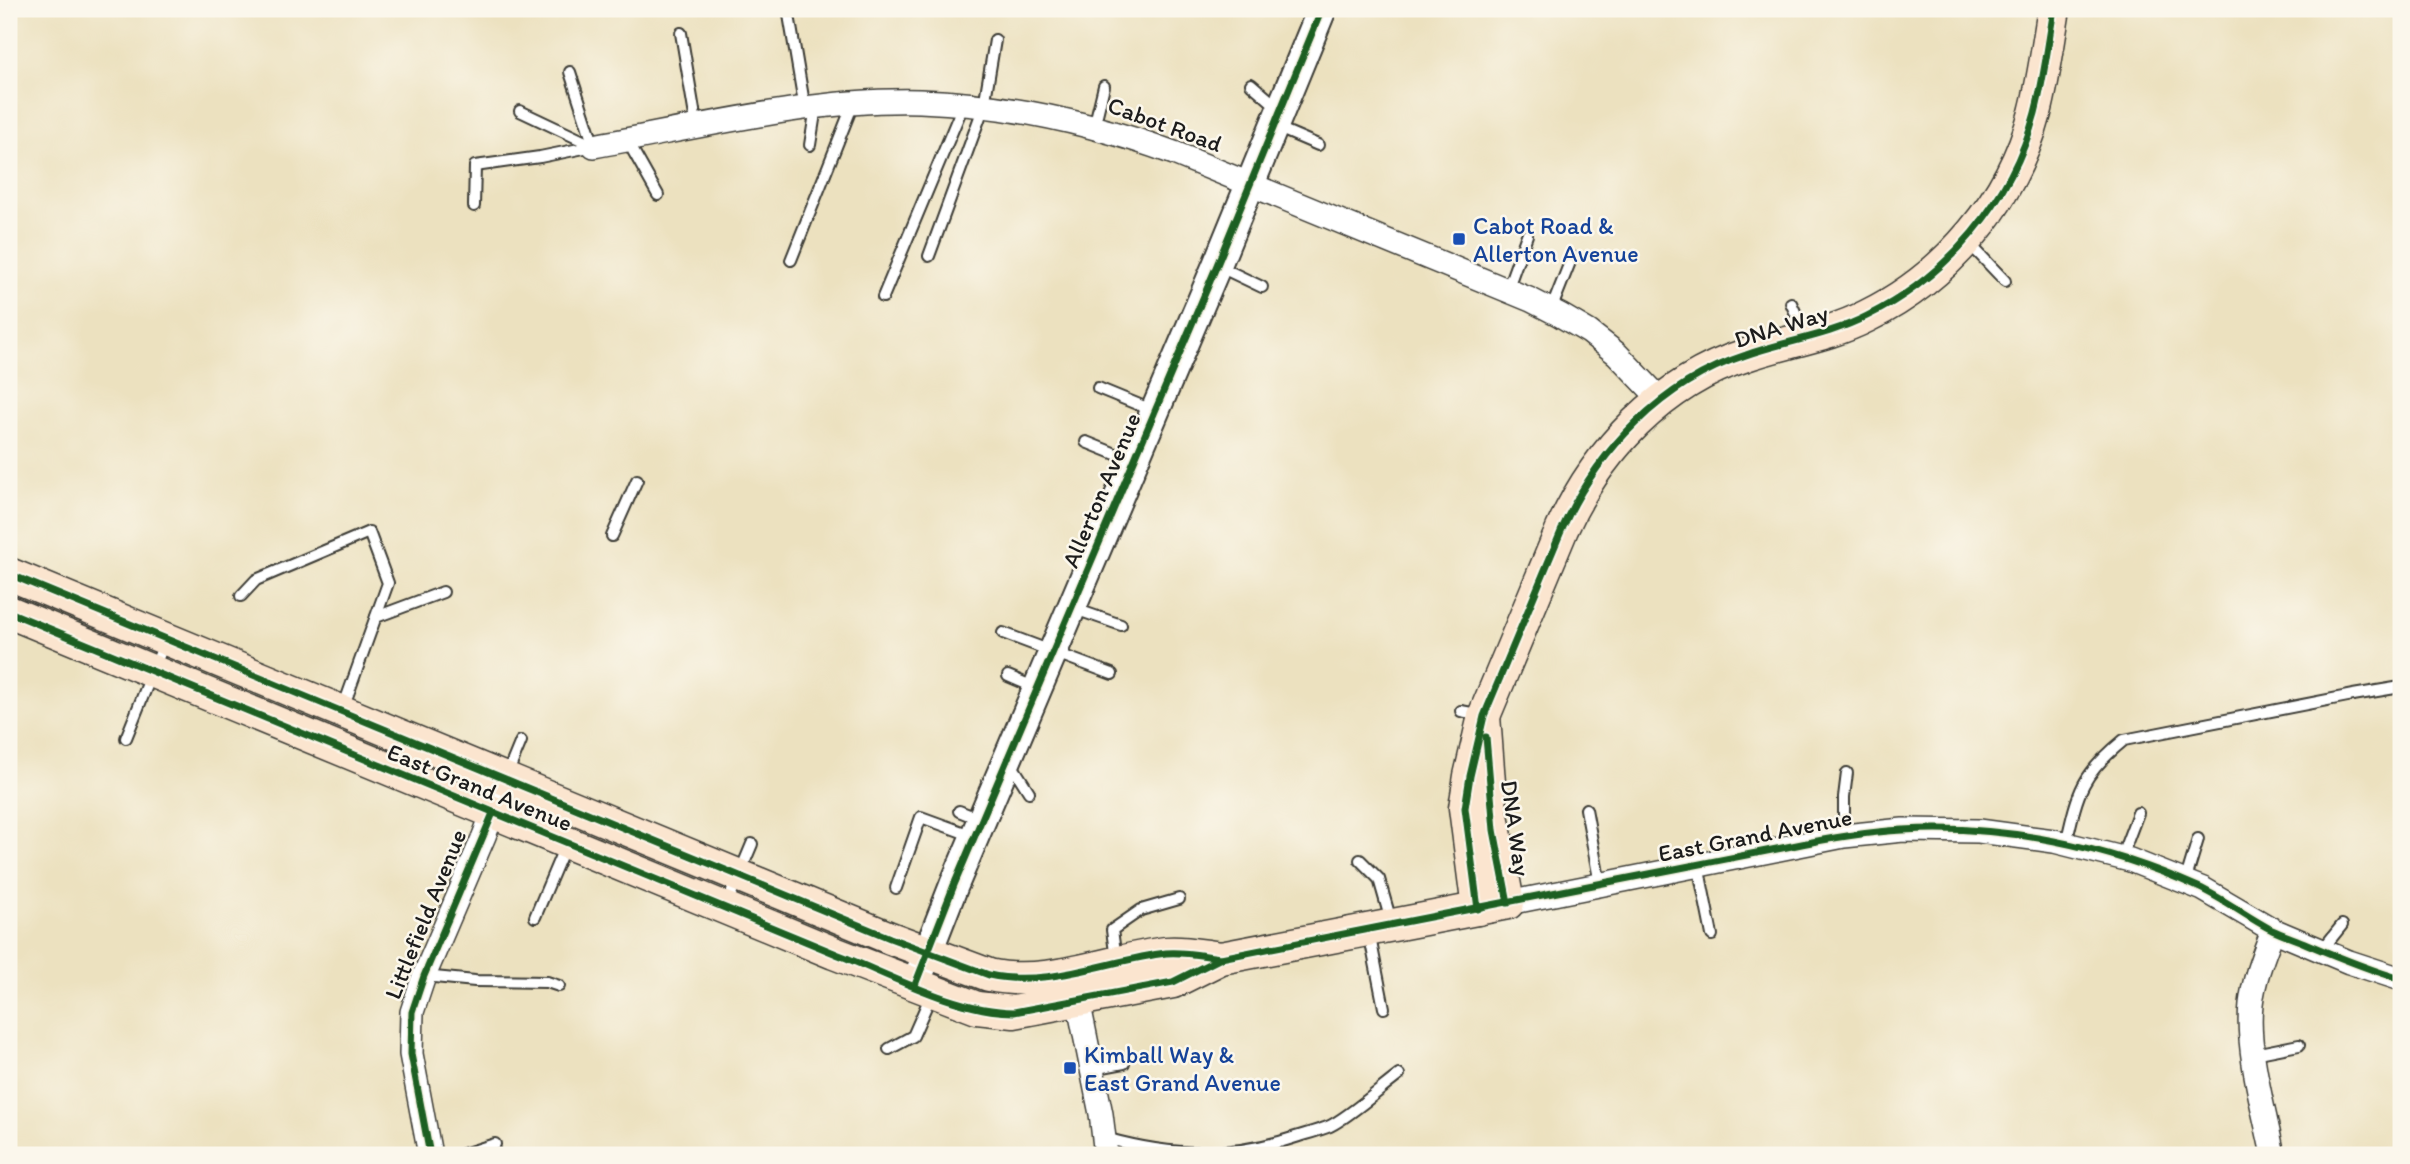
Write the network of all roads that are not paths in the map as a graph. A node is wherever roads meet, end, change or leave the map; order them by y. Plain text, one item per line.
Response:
1 (788, 9) edge
2 (1322, 9) edge
3 (2054, 9) edge
4 (681, 33) dead end
5 (995, 40) dead end
6 (570, 72) dead end
7 (1251, 84) dead end
8 (1104, 86) dead end
9 (853, 104) junction
10 (974, 104) junction
11 (811, 108) junction
12 (520, 111) dead end
13 (1277, 118) junction
14 (1094, 127) junction
15 (697, 128) junction
16 (627, 140) junction
17 (810, 145) dead end
18 (1318, 145) dead end
19 (594, 146) junction
20 (1249, 184) junction
21 (659, 195) dead end
22 (474, 205) dead end
23 (1527, 235) dead end
24 (1966, 239) junction
25 (929, 256) dead end
26 (1572, 257) dead end
27 (791, 260) dead end
28 (1217, 265) junction
29 (2005, 281) dead end
30 (1262, 287) dead end
31 (1507, 290) junction
32 (883, 297) dead end
33 (1791, 303) dead end
34 (1551, 310) junction
35 (1807, 339) junction
36 (1098, 388) dead end
37 (1662, 401) junction
38 (1154, 411) junction
39 (1086, 442) dead end
40 (1133, 461) junction
41 (637, 480) dead end
42 (612, 536) dead end
43 (9, 574) edge
44 (443, 592) dead end
45 (241, 596) dead end
46 (1072, 608) junction
47 (9, 612) edge
48 (376, 617) junction
49 (1121, 625) dead end
50 (1003, 633) dead end
51 (166, 638) junction
52 (1053, 654) junction
53 (153, 671) junction
54 (1112, 674) dead end
55 (1008, 676) dead end
56 (2401, 687) edge
57 (1038, 689) junction
58 (342, 710) junction
59 (126, 738) dead end
60 (520, 741) dead end
61 (1009, 759) junction
62 (1847, 773) dead end
63 (506, 778) junction
64 (1029, 792) dead end
65 (1586, 808) dead end
66 (493, 813) junction
67 (2138, 813) dead end
68 (972, 823) junction
69 (1844, 836) junction
70 (2198, 839) dead end
71 (566, 843) junction
72 (752, 844) dead end
73 (2066, 844) junction
74 (2121, 858) junction
75 (1360, 860) dead end
76 (1698, 864) junction
77 (739, 876) junction
78 (2185, 882) junction
79 (1600, 884) junction
80 (897, 888) dead end
81 (1180, 900) dead end
82 (1493, 906) junction
83 (725, 908) junction
84 (536, 917) dead end
85 (2342, 925) dead end
86 (1380, 928) junction
87 (2273, 930) junction
88 (1712, 935) dead end
89 (2322, 950) junction
90 (928, 952) junction
91 (1221, 958) junction
92 (1116, 962) junction
93 (424, 976) junction
94 (2401, 979) edge
95 (559, 986) dead end
96 (923, 989) junction
97 (1078, 1000) junction
98 (1384, 1008) dead end
99 (2299, 1045) dead end
100 (889, 1049) dead end
101 (2254, 1054) junction
102 (1124, 1063) dead end
103 (1092, 1069) junction
104 (1399, 1075) dead end
105 (495, 1144) dead end
106 (1105, 1146) edge
107 (430, 1155) edge
108 (460, 1155) edge
109 (2273, 1155) edge

1 - 11 lane
2 - 13 street, Allerton Avenue
3 - 24 main road, DNA Way
4 - 15 lane
5 - 10 lane
6 - 19 lane
7 - 13 lane
8 - 14 lane
9 - 10 street, Cabot Road
9 - 11 street, Cabot Road
9 - 27 lane
10 - 14 street, Cabot Road
10 - 25 lane
10 - 32 lane
11 - 15 street, Cabot Road
11 - 17 lane
12 - 19 lane
13 - 18 lane
13 - 20 street, Allerton Avenue
14 - 20 street, Cabot Road
15 - 16 street, Cabot Road
16 - 19 street, Cabot Road
16 - 21 lane
19 - 22 lane
20 - 28 street, Allerton Avenue
20 - 31 street, Cabot Road
23 - 31 lane
24 - 29 lane
24 - 35 main road, DNA Way
26 - 34 lane
28 - 30 lane
28 - 38 street, Allerton Avenue
31 - 34 street, Cabot Road
33 - 35 lane
34 - 37 street, Cabot Road
35 - 37 main road, DNA Way
36 - 38 lane
37 - 82 main road, DNA Way
38 - 40 street, Allerton Avenue
39 - 40 lane
40 - 46 street, Allerton Avenue
41 - 42 lane
43 - 51 main road, East Grand Avenue
44 - 48 lane
45 - 48 lane
46 - 49 lane
46 - 52 street, Allerton Avenue
47 - 53 main road, East Grand Avenue
48 - 58 lane
50 - 52 lane
51 - 53 lane
51 - 58 main road, East Grand Avenue
52 - 54 lane
52 - 57 street, Allerton Avenue
53 - 59 lane
53 - 66 main road, East Grand Avenue
55 - 57 lane
56 - 73 lane
57 - 61 street, Allerton Avenue
58 - 63 main road, East Grand Avenue
60 - 63 lane
61 - 64 lane
61 - 68 street, Allerton Avenue
62 - 69 lane
63 - 66 street, Littlefield Avenue
63 - 77 main road, East Grand Avenue
65 - 79 lane
66 - 71 main road, East Grand Avenue
66 - 93 street, Littlefield Avenue
67 - 74 lane
68 - 80 lane
68 - 90 street, Allerton Avenue
69 - 73 street, East Grand Avenue
69 - 76 street, East Grand Avenue
70 - 78 lane
71 - 83 main road, East Grand Avenue
71 - 84 lane
72 - 77 lane
73 - 74 street, East Grand Avenue
74 - 78 street, East Grand Avenue
75 - 86 lane
76 - 79 street, East Grand Avenue
76 - 88 lane
77 - 83 lane
77 - 90 main road, East Grand Avenue
78 - 87 street, East Grand Avenue
79 - 82 street, East Grand Avenue
81 - 92 lane
82 - 86 main road, East Grand Avenue
83 - 96 main road, East Grand Avenue
85 - 89 lane
86 - 91 main road, East Grand Avenue
86 - 98 lane
87 - 89 street, East Grand Avenue
87 - 101 street
89 - 94 street, East Grand Avenue
90 - 92 main road, East Grand Avenue
90 - 96 street, Allerton Avenue
91 - 92 main road, East Grand Avenue
91 - 97 main road, East Grand Avenue
93 - 95 lane
93 - 107 street, Littlefield Avenue
96 - 97 main road, East Grand Avenue
96 - 100 lane
97 - 103 street
99 - 101 lane
101 - 109 street
102 - 103 lane
103 - 106 street
104 - 106 lane
105 - 108 lane

